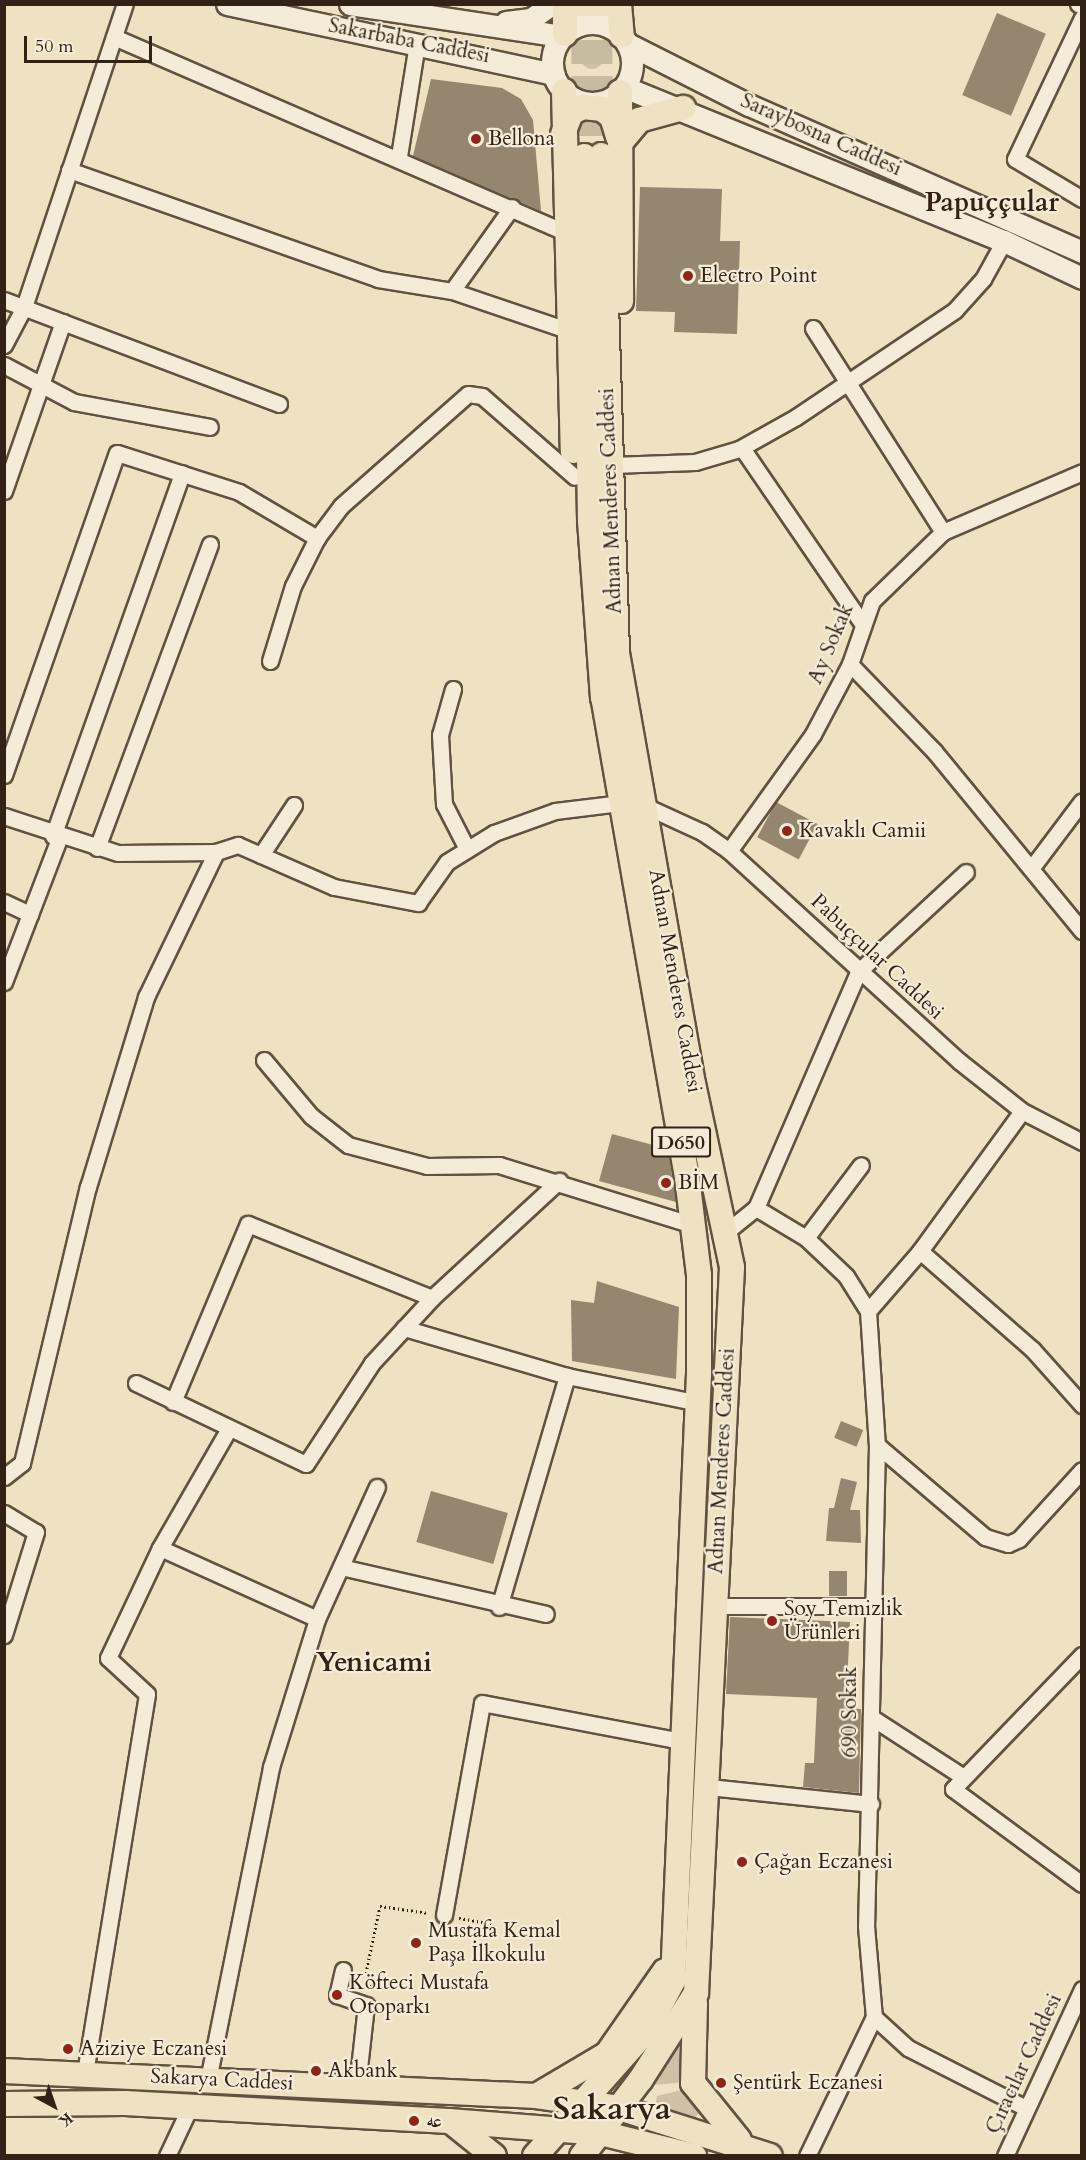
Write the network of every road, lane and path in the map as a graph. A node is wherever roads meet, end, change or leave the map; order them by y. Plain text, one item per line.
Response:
1 (125, 4) edge
2 (227, 4) edge
3 (552, 4) edge
4 (565, 4) edge
5 (575, 4) edge
6 (603, 4) edge
7 (620, 4) edge
8 (350, 5) edge
9 (1082, 18) edge
10 (476, 25) junction
11 (564, 35) junction
12 (114, 37) junction
13 (625, 40) junction
14 (417, 43) junction
15 (559, 83) junction
16 (622, 90) junction
17 (683, 108) junction
18 (561, 139) junction
19 (602, 151) junction
20 (399, 156) junction
21 (69, 170) junction
22 (1082, 199) edge
23 (512, 207) junction
24 (564, 232) junction
25 (1004, 241) junction
26 (1082, 252) edge
27 (1082, 278) edge
28 (452, 291) junction
29 (4, 300) edge
30 (24, 307) junction
31 (63, 322) junction
32 (813, 328) dead end
33 (567, 330) junction
34 (4, 345) edge
35 (4, 365) edge
36 (847, 382) junction
37 (41, 385) junction
38 (279, 404) dead end
39 (210, 427) dead end
40 (742, 448) junction
41 (1082, 472) edge
42 (182, 473) junction
43 (611, 476) junction
44 (575, 477) junction
45 (4, 491) edge
46 (590, 520) junction
47 (943, 532) junction
48 (317, 538) junction
49 (210, 544) dead end
50 (863, 625) junction
51 (270, 661) dead end
52 (850, 664) junction
53 (453, 689) dead end
54 (4, 775) edge
55 (1082, 801) edge
56 (632, 804) junction
57 (294, 805) dead end
58 (4, 816) edge
59 (56, 837) junction
60 (97, 848) junction
61 (467, 849) junction
62 (729, 851) junction
63 (216, 852) junction
64 (261, 855) junction
65 (1033, 866) junction
66 (966, 872) dead end
67 (4, 902) edge
68 (30, 914) junction
69 (1080, 925) edge
70 (858, 972) junction
71 (4, 982) edge
72 (264, 1060) dead end
73 (1022, 1111) junction
74 (1082, 1142) edge
75 (861, 1165) dead end
76 (559, 1181) junction
77 (756, 1208) junction
78 (693, 1225) junction
79 (726, 1232) junction
80 (806, 1238) junction
81 (920, 1251) junction
82 (432, 1298) junction
83 (868, 1311) junction
84 (404, 1328) junction
85 (567, 1376) junction
86 (136, 1383) dead end
87 (173, 1402) junction
88 (698, 1403) junction
89 (1082, 1405) edge
90 (228, 1430) junction
91 (877, 1445) junction
92 (1082, 1470) edge
93 (4, 1477) edge
94 (377, 1487) dead end
95 (4, 1513) edge
96 (160, 1548) junction
97 (341, 1567) junction
98 (715, 1606) junction
99 (872, 1606) junction
100 (499, 1607) junction
101 (546, 1614) dead end
102 (317, 1619) junction
103 (4, 1635) edge
104 (1082, 1655) edge
105 (871, 1717) junction
106 (686, 1742) junction
107 (962, 1776) junction
108 (709, 1787) junction
109 (871, 1804) junction
110 (1082, 1884) edge
111 (444, 1916) junction
112 (494, 1924) dead end
113 (676, 1941) junction
114 (343, 1971) dead end
115 (1082, 1989) edge
116 (696, 1992) junction
117 (366, 2005) junction
118 (874, 2017) junction
119 (4, 2071) edge
120 (85, 2073) junction
121 (208, 2080) junction
122 (357, 2087) junction
123 (536, 2096) junction
124 (584, 2102) junction
125 (4, 2104) edge
126 (189, 2107) junction
127 (619, 2108) junction
128 (1026, 2108) junction
129 (449, 2121) junction
130 (558, 2131) junction
131 (601, 2133) junction
132 (630, 2139) junction
133 (743, 2144) junction
134 (688, 2154) edge
135 (167, 2156) edge
136 (494, 2156) edge
137 (535, 2156) edge
138 (582, 2156) edge
139 (587, 2156) edge
140 (770, 2156) edge
141 (807, 2156) edge
142 (1005, 2156) edge

1 - 12 street
2 - 14 main road, Sakarbaba Caddesi
3 - 10 main road
4 - 11 main road
5 - 6 main road
7 - 13 main road
8 - 10 main road, Sakarbaba Caddesi
9 - 22 street
10 - 11 main road, Sakarbaba Caddesi
11 - 13 main road
11 - 15 main road
12 - 20 street
12 - 21 street
13 - 16 main road
13 - 26 main road, Saraybosna Caddesi
14 - 15 main road, Sakarbaba Caddesi
14 - 20 street
15 - 16 main road
15 - 18 main road
16 - 17 main road, Saraybosna Caddesi
16 - 19 main road
17 - 19 main road
17 - 25 main road, Saraybosna Caddesi
18 - 19 main road
18 - 24 main road
19 - 43 main road, Adnan Menderes Caddesi
19 - 46 main road, Adnan Menderes Caddesi / D650
20 - 23 street
21 - 28 street
21 - 30 street
23 - 24 street
23 - 28 street
24 - 33 main road
25 - 27 main road, Saraybosna Caddesi
25 - 36 street
28 - 33 street
29 - 30 street
30 - 31 street
30 - 34 street
31 - 37 street
31 - 38 street
32 - 36 street
33 - 44 main road
35 - 37 street
36 - 40 street
36 - 47 street
37 - 39 street
37 - 45 street
40 - 43 street
40 - 50 street
41 - 47 street, Ay Sokak
42 - 48 street
42 - 54 street
42 - 59 street
43 - 56 main road, Adnan Menderes Caddesi
44 - 46 main road
44 - 48 street
46 - 56 main road, Adnan Menderes Caddesi / D650
47 - 50 street, Ay Sokak
48 - 51 street
49 - 60 street
50 - 52 street, Ay Sokak
52 - 62 street, Ay Sokak
52 - 65 street
53 - 61 street
55 - 65 street
56 - 61 street
56 - 62 street, Pabuççular Caddesi
56 - 78 main road, Adnan Menderes Caddesi / D650
56 - 79 main road, Adnan Menderes Caddesi
57 - 64 street
58 - 59 street
59 - 60 street
59 - 68 street
60 - 63 street
61 - 64 street
62 - 70 street, Pabuççular Caddesi
63 - 64 street
63 - 93 street
65 - 69 street
66 - 70 street
67 - 68 street
68 - 71 street
70 - 73 street, Pabuççular Caddesi
70 - 77 street
72 - 76 street
73 - 74 street, Pabuççular Caddesi
73 - 81 street
75 - 80 street
76 - 78 street
76 - 82 street
77 - 79 street
77 - 80 street, 690 Sokak
78 - 88 main road, Adnan Menderes Caddesi / D650
79 - 98 main road, Adnan Menderes Caddesi
80 - 83 street, 690 Sokak
81 - 83 street
81 - 89 street
82 - 84 street
82 - 87 street
83 - 91 street, 690 Sokak
84 - 85 street
84 - 90 street
85 - 88 street
85 - 100 street
86 - 87 street
87 - 90 street
88 - 106 main road, Adnan Menderes Caddesi / D650
90 - 96 street
91 - 92 street
91 - 99 street, 690 Sokak
94 - 97 street
95 - 103 street
96 - 102 street
96 - 120 street
97 - 100 street
97 - 102 street
98 - 99 street
98 - 108 main road, Adnan Menderes Caddesi
99 - 105 street, 690 Sokak
100 - 101 street
102 - 121 street
104 - 107 street
105 - 107 street
105 - 109 street, 690 Sokak
106 - 111 street
106 - 113 main road, Adnan Menderes Caddesi / D650
107 - 110 street
108 - 109 street
108 - 116 main road, Adnan Menderes Caddesi
109 - 118 street, 690 Sokak
111 - 112 path
111 - 117 path
113 - 123 main road
113 - 124 main road, Adnan Menderes Caddesi / D650
114 - 117 street
115 - 128 street, Çıracılar Caddesi
116 - 127 main road, Adnan Menderes Caddesi
116 - 133 main road
117 - 122 street
118 - 128 street
118 - 141 street
119 - 120 main road, Sakarya Caddesi
120 - 121 main road, Sakarya Caddesi
121 - 122 main road, Sakarya Caddesi
122 - 123 main road, Sakarya Caddesi
123 - 124 main road, Sakarya Caddesi
124 - 127 main road, Sakarya Caddesi
124 - 130 main road, Adnan Menderes Caddesi
125 - 126 main road, Sakarya Caddesi
126 - 129 main road, Sakarya Caddesi
126 - 135 street
127 - 131 main road, Adnan Menderes Caddesi
127 - 133 main road, Sakarya Caddesi
128 - 142 street, Çıracılar Caddesi
129 - 130 main road, Sakarya Caddesi
129 - 136 main road
130 - 131 main road, Sakarya Caddesi
130 - 137 main road, Adnan Menderes Caddesi
131 - 132 main road, Sakarya Caddesi
131 - 138 main road, Adnan Menderes Caddesi
132 - 134 main road, Sakarya Caddesi
132 - 139 main road
133 - 140 main road, Sakarya Caddesi

